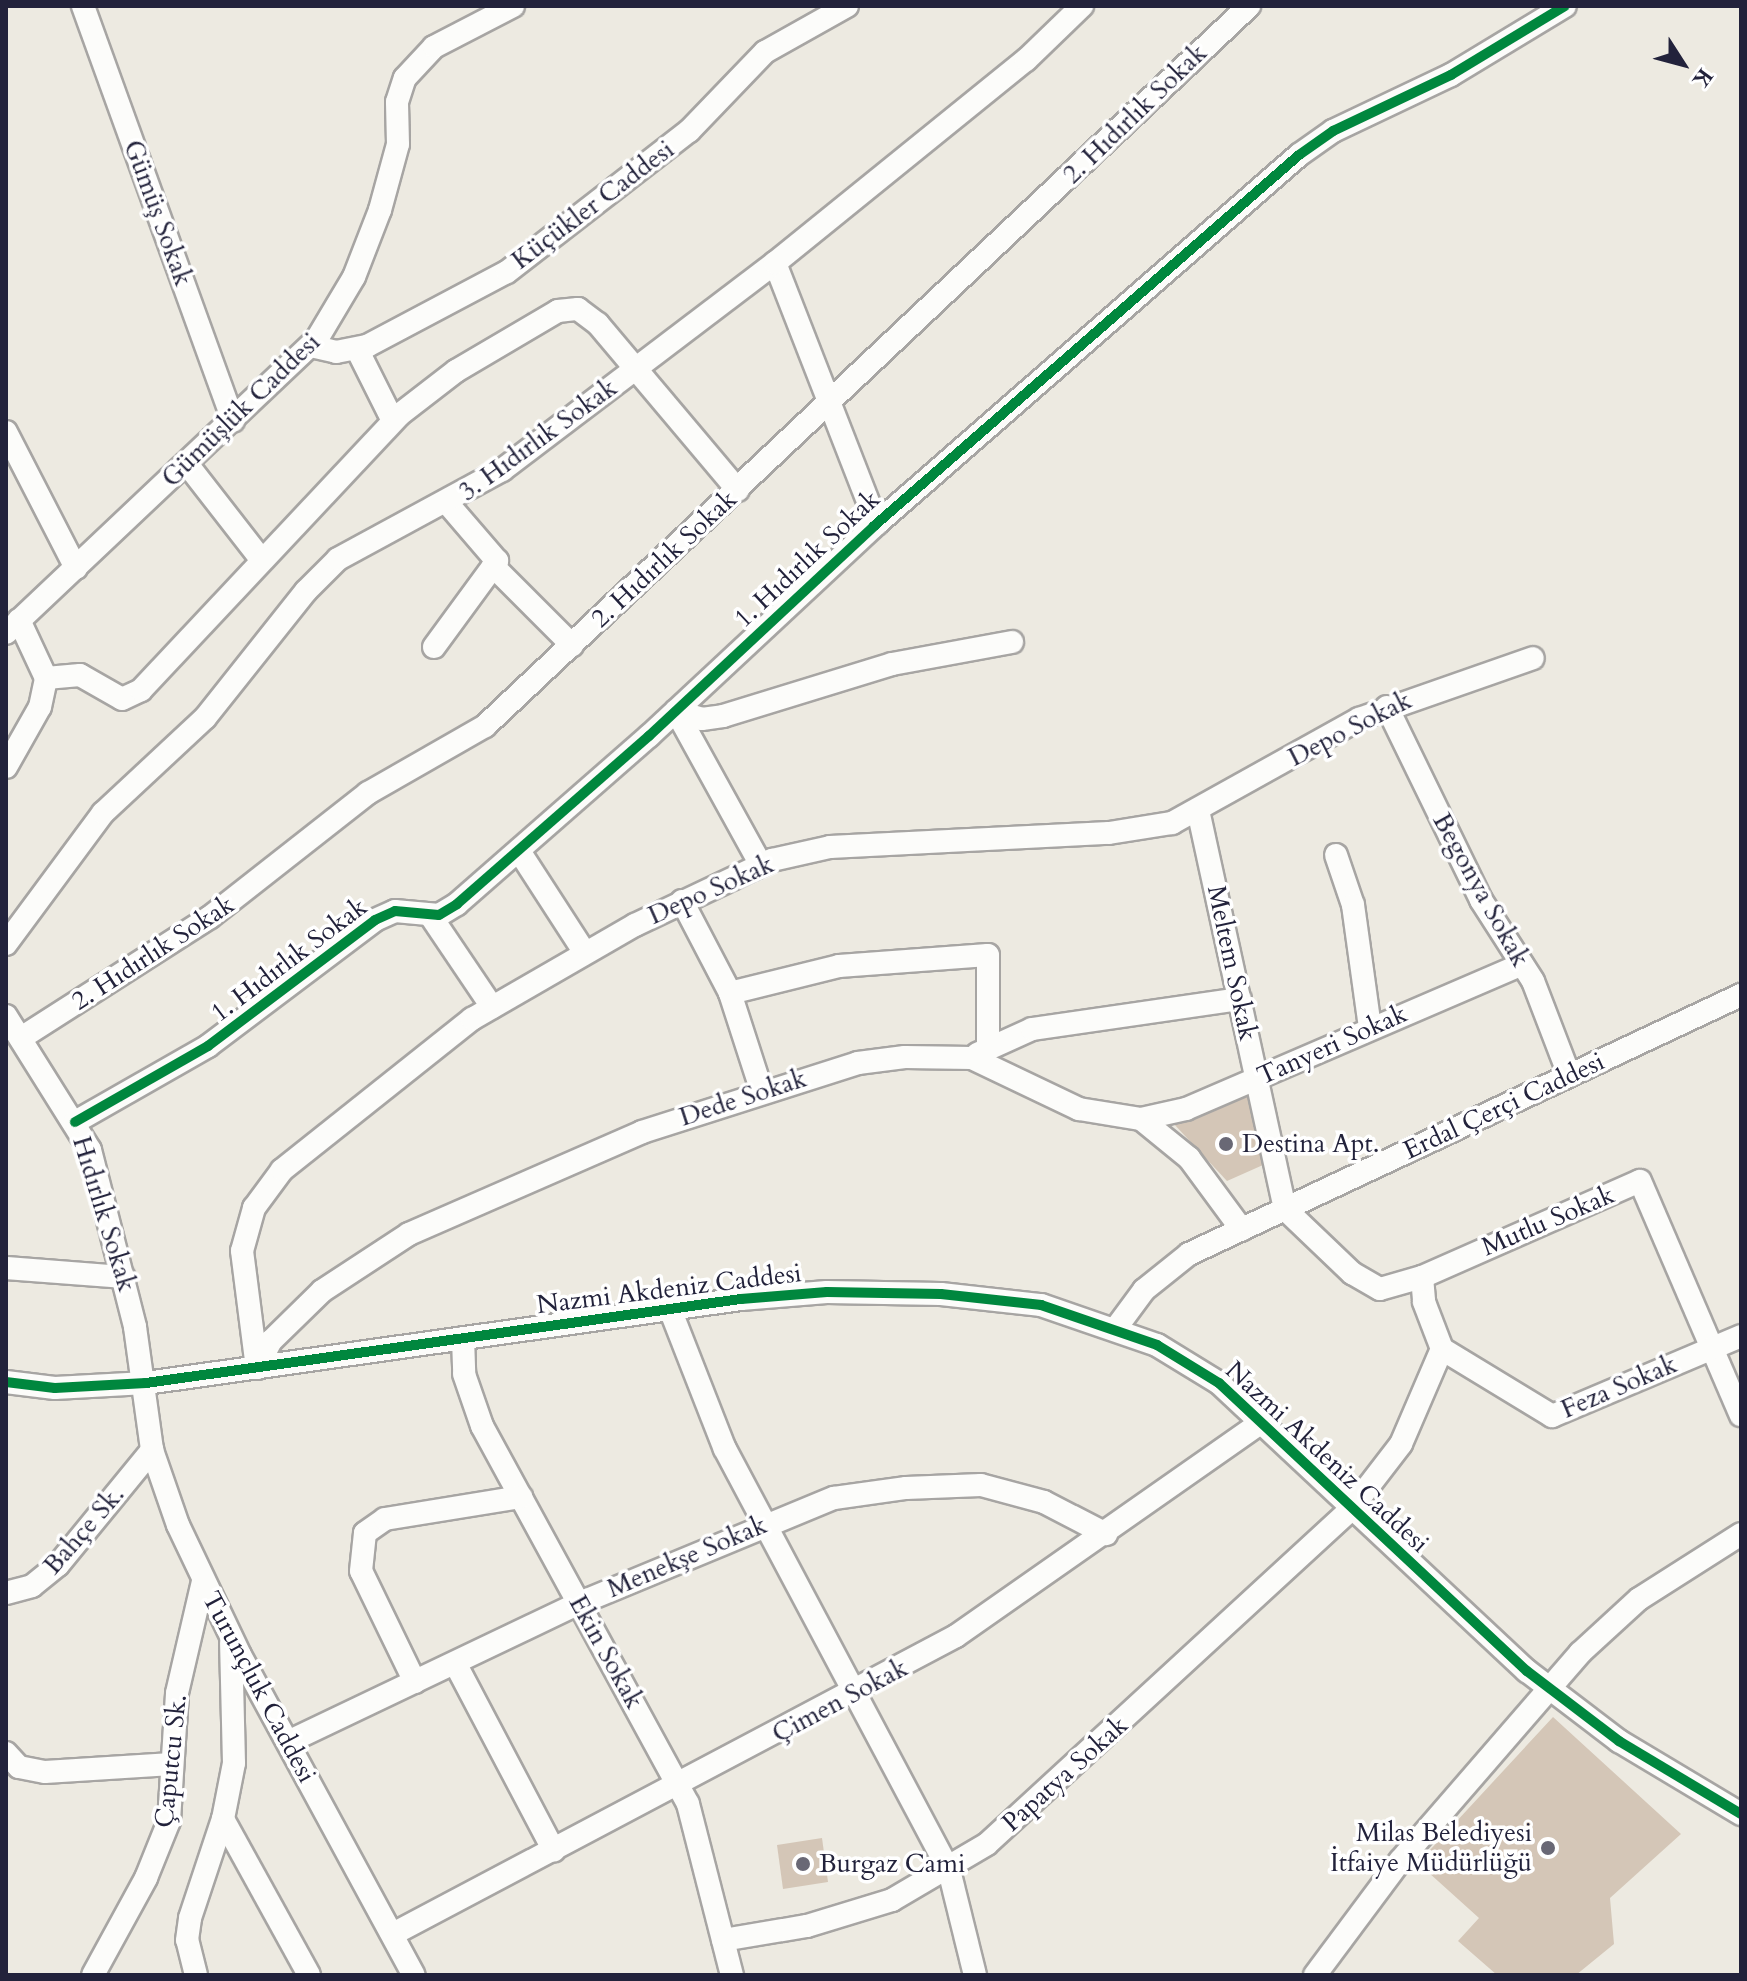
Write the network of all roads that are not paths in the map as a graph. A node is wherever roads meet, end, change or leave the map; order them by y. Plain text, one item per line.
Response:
1 (83, 6) edge
2 (1082, 6) edge
3 (1565, 6) edge
4 (841, 7) edge
5 (504, 8) edge
6 (1238, 10) edge
7 (775, 263) junction
8 (311, 346) junction
9 (357, 349) junction
10 (636, 369) junction
11 (830, 404) junction
12 (233, 421) junction
13 (393, 421) junction
14 (6, 432) edge
15 (187, 464) junction
16 (738, 490) junction
17 (448, 504) junction
18 (877, 524) junction
19 (261, 559) junction
20 (493, 566) junction
21 (76, 568) junction
22 (13, 626) edge
23 (1012, 642) dead end
24 (572, 645) junction
25 (434, 647) dead end
26 (1533, 658) dead end
27 (46, 678) junction
28 (1387, 707) junction
29 (676, 711) junction
30 (6, 767) edge
31 (1198, 810) junction
32 (519, 851) junction
33 (1336, 855) dead end
34 (761, 865) junction
35 (682, 901) junction
36 (430, 915) junction
37 (6, 944) edge
38 (585, 953) junction
39 (1522, 964) junction
40 (730, 993) junction
41 (1741, 995) edge
42 (1240, 999) junction
43 (492, 1007) junction
44 (6, 1016) edge
45 (1370, 1027) junction
46 (21, 1038) junction
47 (980, 1053) junction
48 (1569, 1075) junction
49 (1257, 1077) junction
50 (762, 1092) junction
51 (1141, 1119) junction
52 (75, 1122) junction
53 (1285, 1209) junction
54 (1242, 1230) junction
55 (6, 1268) edge
56 (124, 1277) junction
57 (1422, 1277) junction
58 (670, 1309) junction
59 (1116, 1328) junction
60 (1741, 1336) edge
61 (463, 1338) junction
62 (1712, 1348) junction
63 (1442, 1349) junction
64 (257, 1368) junction
65 (6, 1382) edge
66 (141, 1384) junction
67 (1741, 1415) edge
68 (1260, 1423) junction
69 (152, 1450) junction
70 (521, 1497) junction
71 (1351, 1509) junction
72 (765, 1524) junction
73 (1106, 1534) junction
74 (1741, 1534) edge
75 (203, 1581) junction
76 (6, 1593) edge
77 (580, 1603) junction
78 (231, 1638) junction
79 (455, 1663) junction
80 (415, 1682) junction
81 (1551, 1690) junction
82 (854, 1694) junction
83 (288, 1742) junction
84 (6, 1753) edge
85 (172, 1764) junction
86 (680, 1786) junction
87 (1741, 1814) edge
88 (223, 1819) junction
89 (554, 1851) junction
90 (949, 1870) junction
91 (393, 1934) junction
92 (723, 1940) junction
93 (93, 1975) edge
94 (196, 1975) edge
95 (309, 1975) edge
96 (414, 1975) edge
97 (732, 1975) edge
98 (975, 1975) edge
99 (1315, 1975) edge

1 - 12 street, Gümüş Sokak
2 - 7 street, 3. Hıdırlık Sokak
3 - 18 street, 1. Hıdırlık Sokak
4 - 9 street, Küçükler Caddesi
5 - 8 street, Gümüşlük Caddesi
6 - 11 street, 2. Hıdırlık Sokak
7 - 10 street, 3. Hıdırlık Sokak
7 - 11 street
8 - 9 street, Küçükler Caddesi
8 - 12 street, Gümüşlük Caddesi
9 - 13 street
10 - 13 street
10 - 16 street
10 - 17 street, 3. Hıdırlık Sokak
11 - 16 street, 2. Hıdırlık Sokak
11 - 18 street
12 - 15 street, Gümüşlük Caddesi
13 - 19 street
14 - 21 street
15 - 19 street
15 - 21 street, Gümüşlük Caddesi
16 - 24 street, 2. Hıdırlık Sokak
17 - 20 street
17 - 37 street, 3. Hıdırlık Sokak
18 - 29 street, 1. Hıdırlık Sokak
19 - 27 street
20 - 24 street
20 - 25 street
21 - 22 street, Gümüşlük Caddesi
22 - 27 street
23 - 29 street
24 - 46 street, 2. Hıdırlık Sokak
26 - 28 street, Depo Sokak
27 - 30 street
28 - 31 street, Depo Sokak
28 - 39 street, Begonya Sokak
29 - 32 street, 1. Hıdırlık Sokak
29 - 34 street
31 - 34 street, Depo Sokak
31 - 42 street, Meltem Sokak
32 - 36 street, 1. Hıdırlık Sokak
32 - 38 street
33 - 45 street
34 - 35 street, Depo Sokak
35 - 38 street, Depo Sokak
35 - 40 street
36 - 43 street
36 - 52 street, 1. Hıdırlık Sokak
38 - 43 street, Depo Sokak
39 - 45 street, Tanyeri Sokak
39 - 48 street, Begonya Sokak
40 - 47 street
40 - 50 street
41 - 48 street, Erdal Çerçi Caddesi
42 - 47 street
42 - 49 street, Meltem Sokak
43 - 64 street, Depo Sokak
44 - 46 street, Hıdırlık Sokak
45 - 49 street, Tanyeri Sokak
46 - 52 street, Hıdırlık Sokak
47 - 50 street, Dede Sokak
47 - 51 street, Dede Sokak
48 - 53 street, Erdal Çerçi Caddesi
49 - 51 street, Tanyeri Sokak
49 - 53 street, Meltem Sokak
50 - 64 street, Dede Sokak
51 - 54 street, Dede Sokak
52 - 56 street, Hıdırlık Sokak
53 - 54 street, Erdal Çerçi Caddesi
53 - 57 street, Mutlu Sokak
54 - 59 street, Erdal Çerçi Caddesi
55 - 56 street
56 - 66 street, Hıdırlık Sokak
57 - 62 street, Mutlu Sokak
57 - 63 street
58 - 59 street, Nazmi Akdeniz Caddesi
58 - 61 street, Nazmi Akdeniz Caddesi
58 - 72 street
59 - 68 street, Nazmi Akdeniz Caddesi
60 - 62 street
61 - 64 street, Nazmi Akdeniz Caddesi
61 - 70 street, Ekin Sokak
62 - 63 street, Feza Sokak
62 - 67 street, Mutlu Sokak
63 - 71 street
64 - 66 street, Nazmi Akdeniz Caddesi
65 - 66 street, Nazmi Akdeniz Caddesi
66 - 69 street, Turunçluk Caddesi
68 - 71 street, Nazmi Akdeniz Caddesi
68 - 73 street, Çimen Sokak
69 - 75 street, Turunçluk Caddesi
69 - 76 street, Bahçe Sk.
70 - 77 street, Ekin Sokak
70 - 80 street
71 - 81 street, Nazmi Akdeniz Caddesi
71 - 90 street, Papatya Sokak
72 - 73 street, Menekşe Sokak
72 - 77 street, Menekşe Sokak
72 - 82 street
73 - 82 street, Çimen Sokak
74 - 81 street
75 - 78 street, Turunçluk Caddesi
75 - 85 street, Çaputcu Sk.
77 - 79 street, Menekşe Sokak
77 - 86 street, Ekin Sokak
78 - 83 street, Turunçluk Caddesi
78 - 88 street
79 - 80 street, Menekşe Sokak
79 - 89 street
80 - 83 street, Menekşe Sokak
81 - 87 street, Nazmi Akdeniz Caddesi
81 - 99 street
82 - 86 street, Çimen Sokak
82 - 90 street
83 - 91 street, Turunçluk Caddesi
84 - 85 street
85 - 93 street, Çaputcu Sk.
86 - 89 street, Çimen Sokak
86 - 92 street, Ekin Sokak
88 - 94 street
88 - 95 street
89 - 91 street, Çimen Sokak
90 - 92 street, Papatya Sokak
90 - 98 street
91 - 96 street, Turunçluk Caddesi
92 - 97 street, Ekin Sokak

